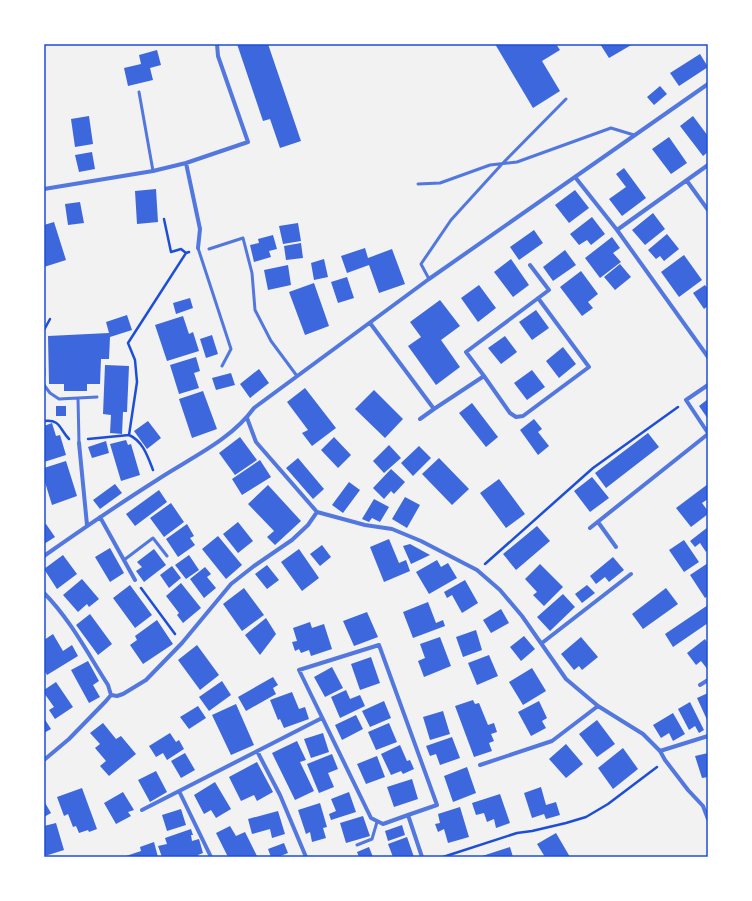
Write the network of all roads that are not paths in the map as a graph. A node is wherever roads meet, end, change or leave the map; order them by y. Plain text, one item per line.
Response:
1 (217, 44) edge
2 (708, 84) edge
3 (139, 92) dead end
4 (566, 100) dead end
5 (634, 135) junction
6 (186, 163) junction
7 (502, 164) junction
8 (708, 165) edge
9 (153, 171) junction
10 (575, 176) junction
11 (687, 181) junction
12 (418, 184) dead end
13 (44, 189) edge
14 (708, 210) edge
15 (617, 230) junction
16 (198, 248) joint
17 (209, 249) dead end
18 (530, 265) dead end
19 (429, 279) junction
20 (538, 298) junction
21 (370, 323) junction
22 (708, 356) edge
23 (222, 366) dead end
24 (297, 376) junction
25 (484, 376) junction
26 (44, 385) edge
27 (708, 385) edge
28 (97, 397) dead end
29 (78, 398) junction
30 (434, 410) junction
31 (247, 418) junction
32 (420, 419) dead end
33 (708, 434) edge
34 (79, 443) joint
35 (317, 512) junction
36 (100, 517) junction
37 (598, 522) junction
38 (87, 525) junction
39 (590, 528) dead end
40 (616, 547) dead end
41 (44, 556) edge
42 (167, 556) dead end
43 (124, 560) junction
44 (631, 574) dead end
45 (135, 580) road end
46 (44, 593) edge
47 (542, 643) junction
48 (708, 680) edge
49 (700, 685) dead end
50 (111, 695) junction
51 (598, 706) junction
52 (322, 718) junction
53 (708, 736) edge
54 (256, 751) junction
55 (660, 751) junction
56 (44, 760) edge
57 (480, 765) dead end
58 (179, 791) junction
59 (142, 810) dead end
60 (408, 815) junction
61 (708, 819) edge
62 (377, 822) junction
63 (356, 845) dead end
64 (211, 857) edge
65 (306, 857) edge
66 (422, 857) edge

1 - 6 street
2 - 5 street
3 - 9 lane
4 - 7 lane
5 - 7 lane
5 - 10 street
6 - 9 street
6 - 16 street
7 - 12 lane
7 - 19 lane
8 - 11 street
9 - 13 street
10 - 15 street
10 - 19 street
11 - 14 street
11 - 15 street
15 - 22 street
16 - 23 lane
17 - 24 lane
18 - 20 street
19 - 21 street
20 - 25 street
20 - 25 street
21 - 24 street
21 - 30 street
24 - 31 street
25 - 30 street
26 - 29 lane
27 - 33 street
28 - 29 lane
29 - 34 lane
30 - 32 street
31 - 35 street
31 - 36 street
33 - 37 street
34 - 38 street
35 - 47 street
35 - 50 street
36 - 38 street
36 - 43 street
37 - 39 street
37 - 40 street
38 - 41 street
42 - 43 lane
43 - 45 street
44 - 47 street
46 - 50 street
47 - 51 street
48 - 49 street
50 - 56 street
51 - 55 street
51 - 57 street
52 - 54 street
52 - 60 street
52 - 62 street
53 - 55 street
54 - 58 street
54 - 65 street
55 - 61 street
58 - 59 street
58 - 64 street
60 - 62 street
60 - 66 street
62 - 63 lane

